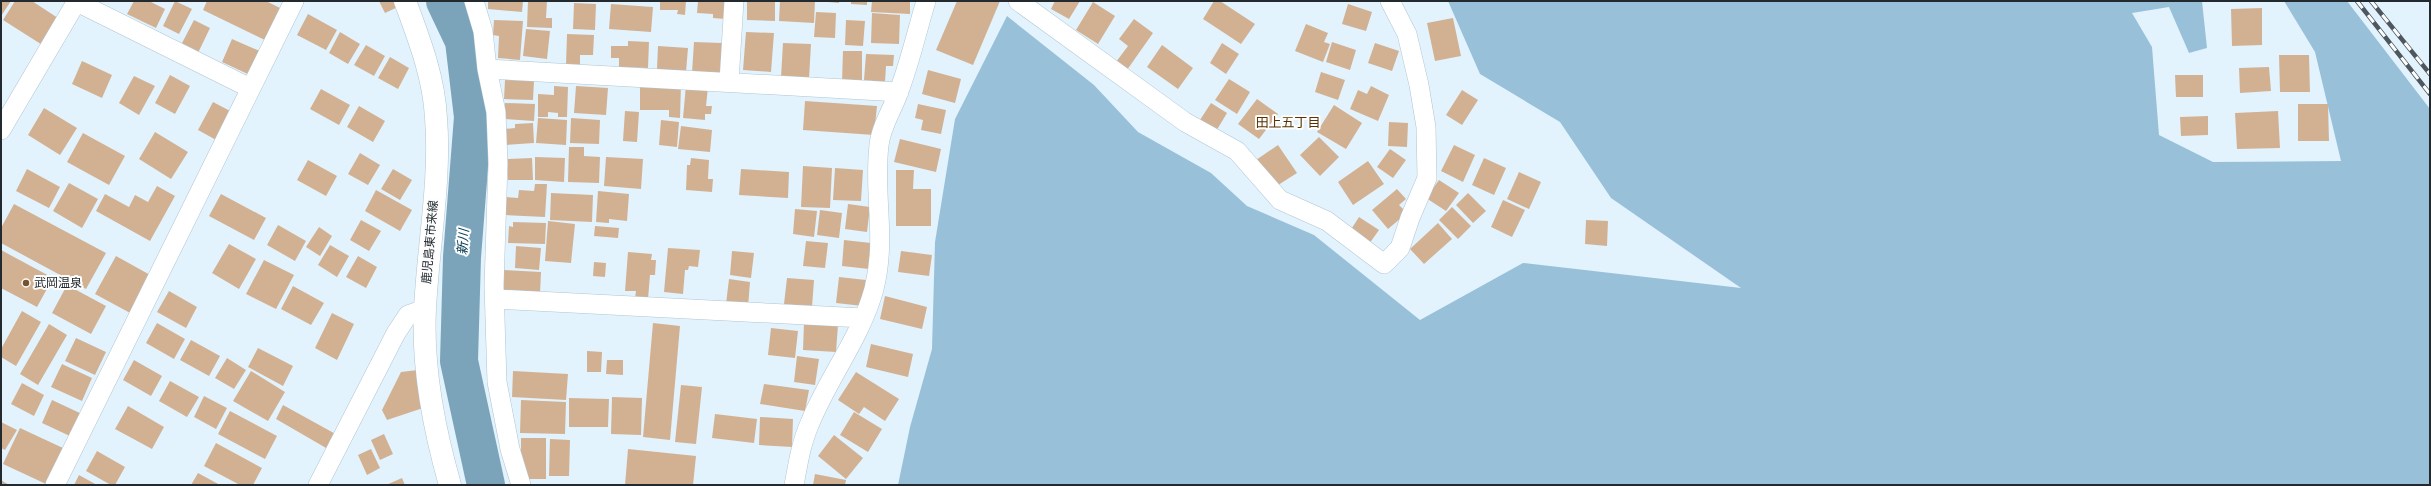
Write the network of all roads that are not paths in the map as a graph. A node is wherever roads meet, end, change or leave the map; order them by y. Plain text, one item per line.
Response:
1 (77, 1) edge
2 (294, 1) edge
3 (405, 1) edge
4 (474, 1) edge
5 (734, 1) edge
6 (926, 1) edge
7 (1018, 1) edge
8 (1390, 1) edge
9 (487, 69) junction
10 (729, 82) junction
11 (250, 88) junction
12 (899, 92) junction
13 (1, 130) edge
14 (496, 299) junction
15 (425, 309) junction
16 (863, 318) junction
17 (55, 485) edge
18 (318, 485) edge
19 (450, 485) edge
20 (521, 485) edge
21 (794, 485) edge

1 - 11 street
1 - 13 street
2 - 11 street
3 - 15 main road, 鹿児島東市来線
4 - 9 street
5 - 10 street
6 - 12 street
7 - 8 street
9 - 10 street
9 - 14 street
10 - 12 street
11 - 17 street
12 - 16 street
14 - 16 street
14 - 20 street
15 - 18 street
15 - 19 main road, 鹿児島東市来線
16 - 21 street

